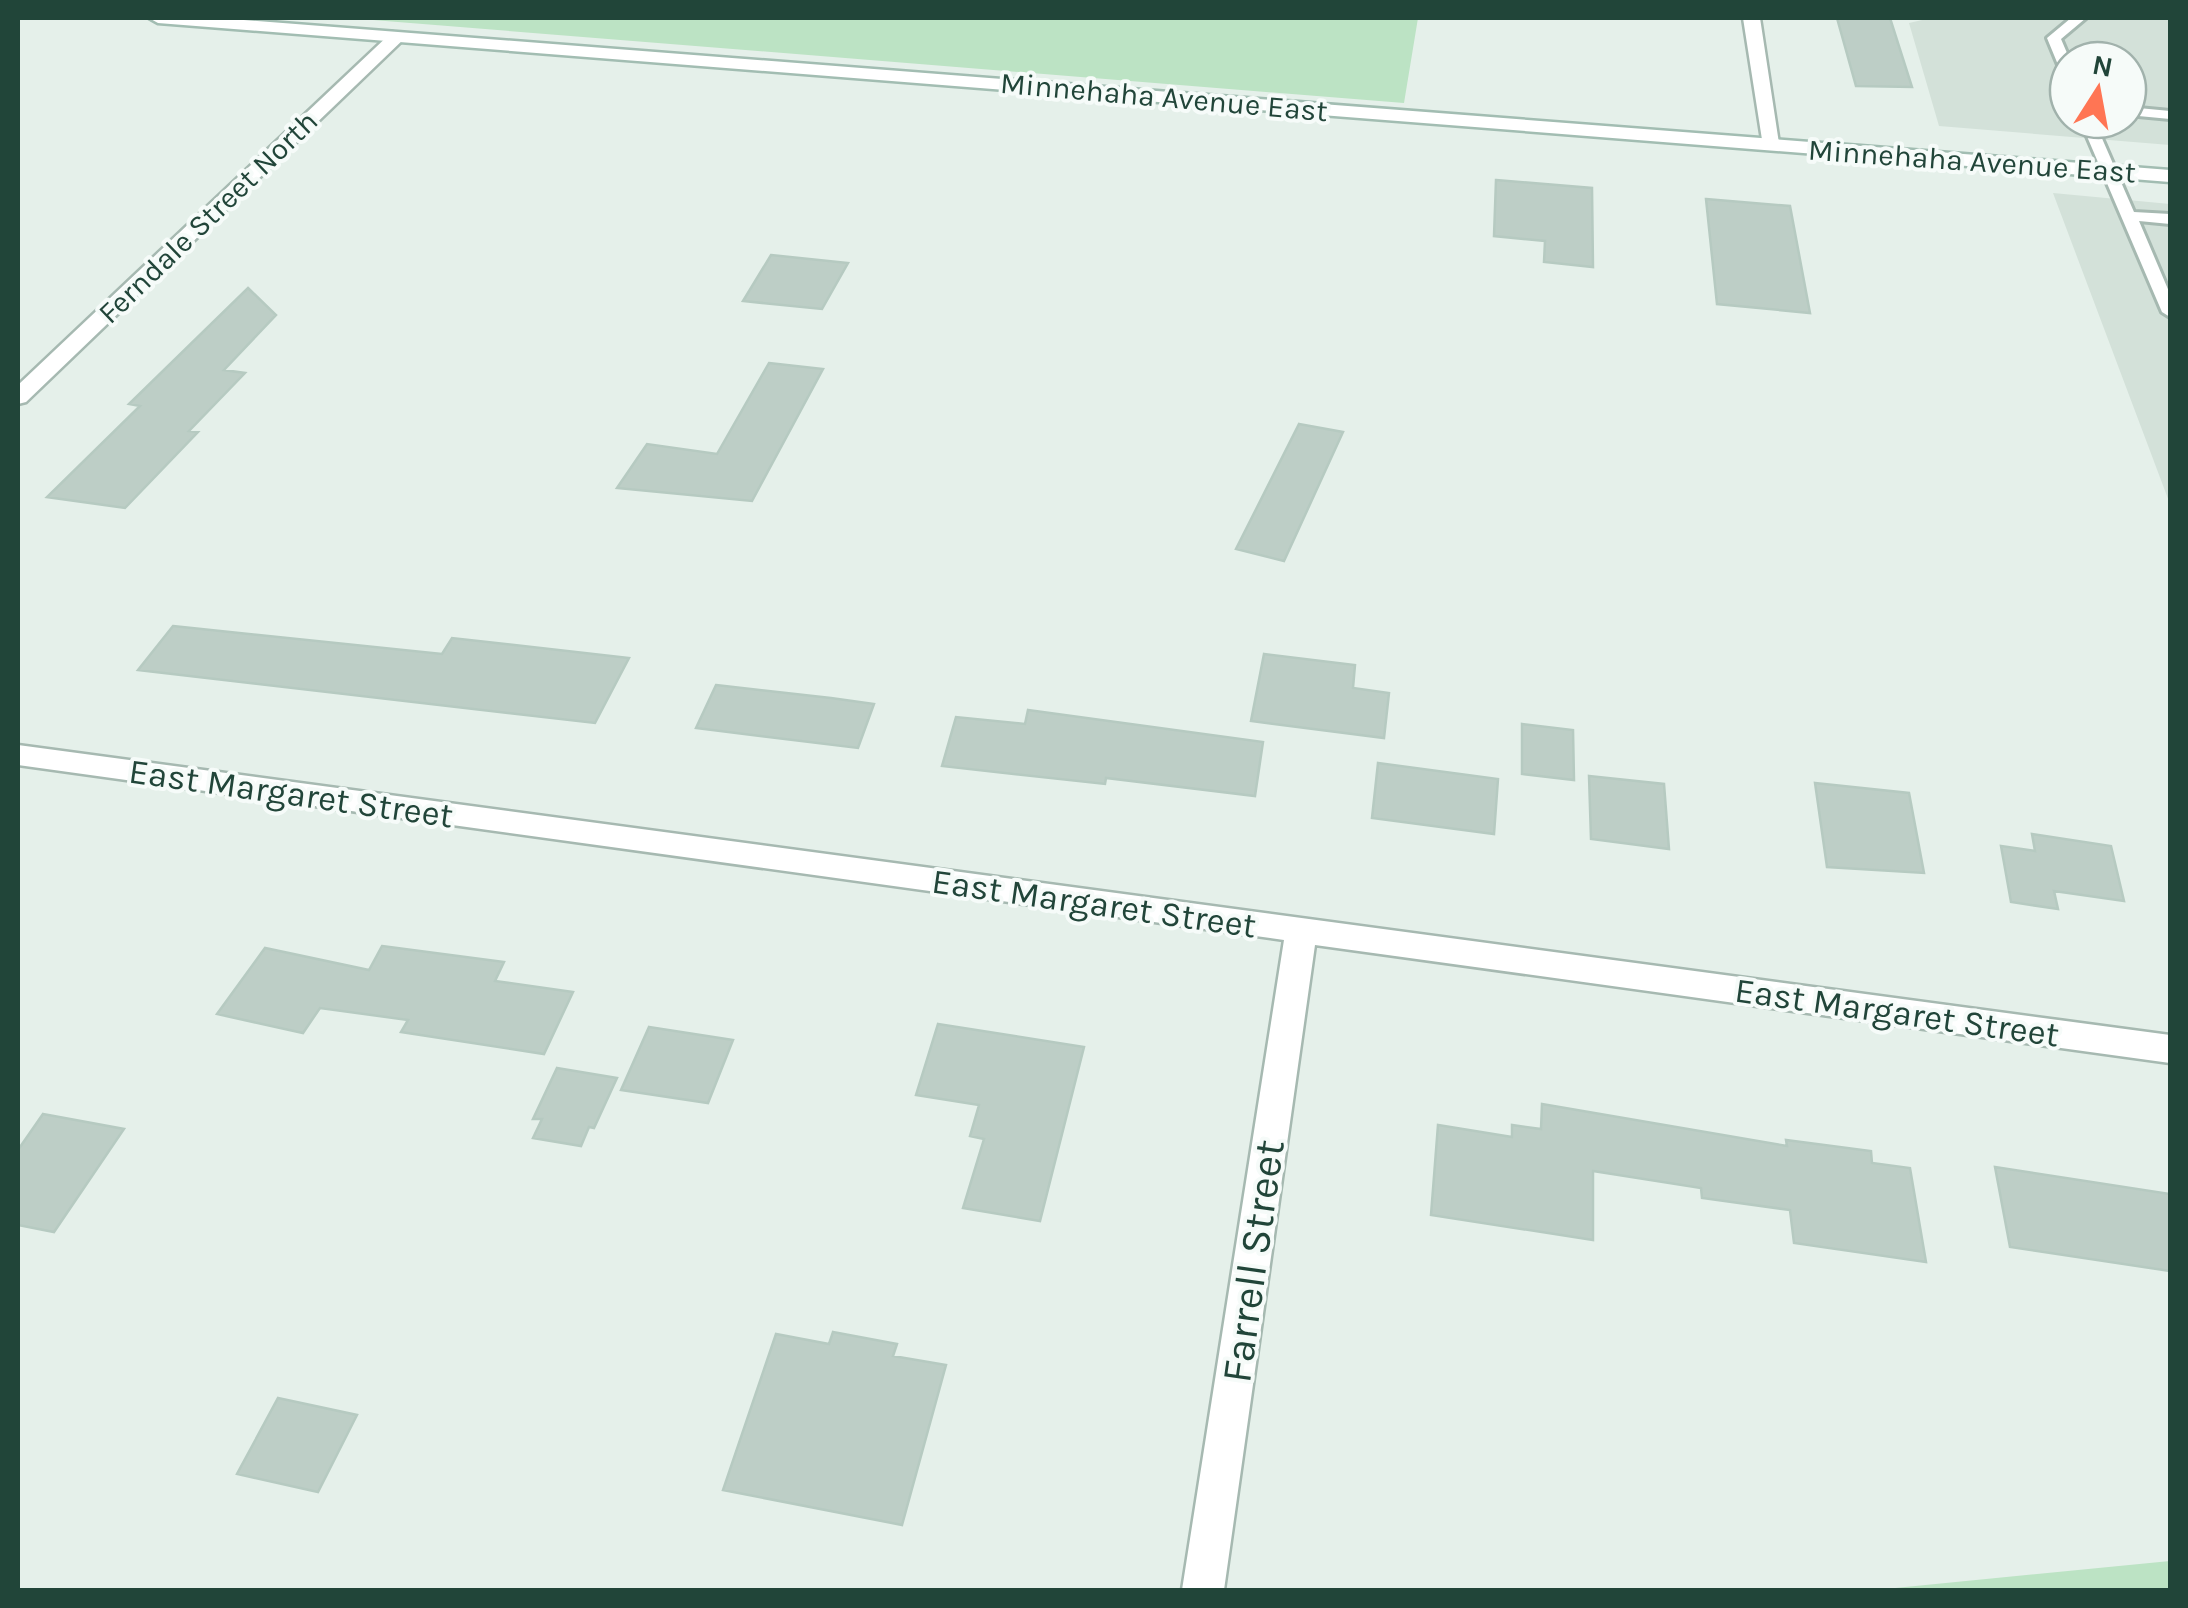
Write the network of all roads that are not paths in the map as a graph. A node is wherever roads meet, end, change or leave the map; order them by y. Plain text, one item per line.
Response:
1 (158, 18) edge
2 (1752, 18) edge
3 (2079, 18) edge
4 (398, 36) junction
5 (2055, 40) edge
6 (2095, 140) edge
7 (1772, 146) junction
8 (2107, 171) junction
9 (2170, 176) edge
10 (2129, 216) junction
11 (2170, 219) edge
12 (2170, 312) edge
13 (18, 398) edge
14 (18, 756) edge
15 (1301, 932) junction
16 (2170, 1049) edge
17 (1203, 1590) edge

1 - 4 street, Minnehaha Avenue East
2 - 7 street
3 - 5 lane
4 - 7 street, Minnehaha Avenue East
4 - 13 street, Ferndale Street North
6 - 8 lane
7 - 8 street, Minnehaha Avenue East
8 - 9 street, Minnehaha Avenue East
8 - 10 lane
10 - 11 lane
10 - 12 lane
14 - 15 street, East Margaret Street
15 - 16 street, East Margaret Street
15 - 17 street, Farrell Street

